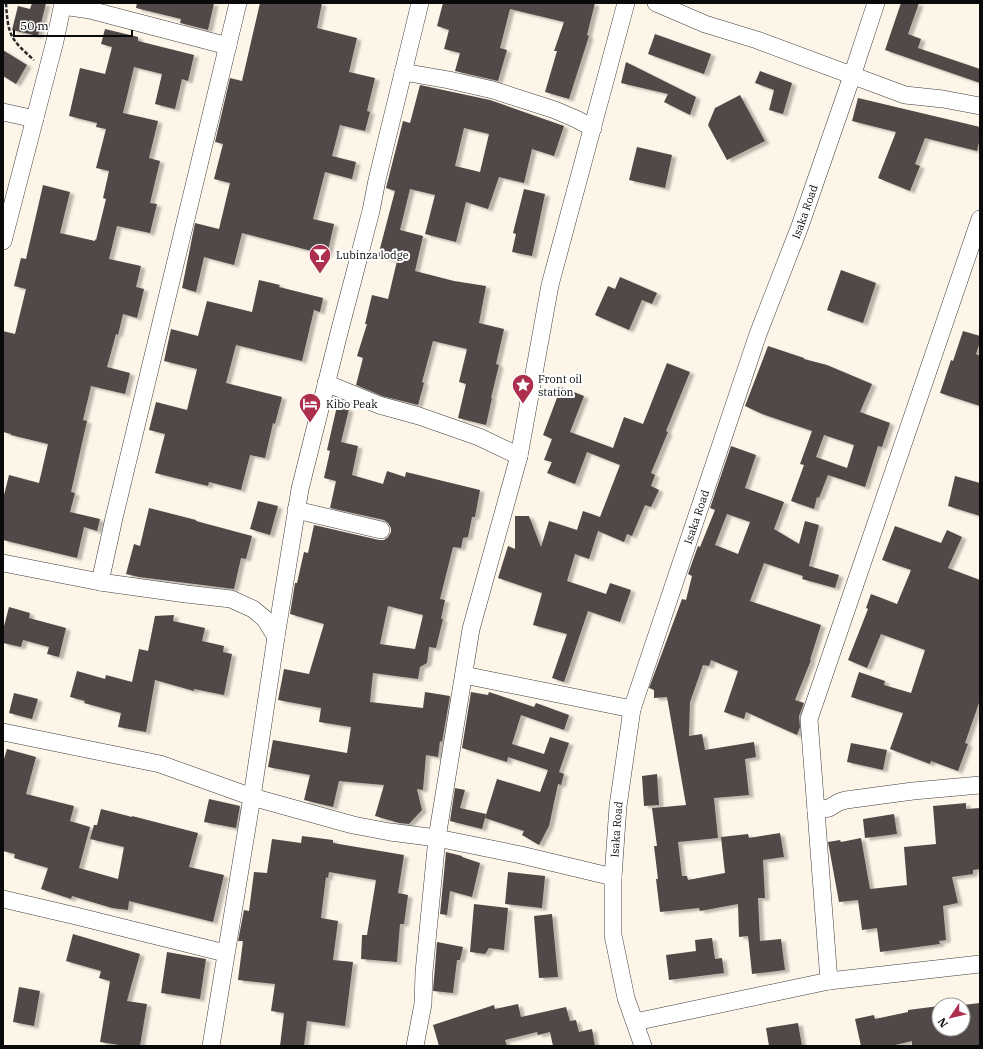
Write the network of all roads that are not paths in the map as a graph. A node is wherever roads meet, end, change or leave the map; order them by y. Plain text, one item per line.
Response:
1 (238, 3) edge
2 (420, 3) edge
3 (626, 3) edge
4 (656, 3) edge
5 (876, 3) edge
6 (63, 4) edge
7 (228, 46) junction
8 (403, 72) junction
9 (852, 76) junction
10 (980, 106) edge
11 (3, 112) edge
12 (35, 119) junction
13 (593, 128) junction
14 (980, 219) edge
15 (3, 241) edge
16 (326, 383) junction
17 (519, 456) junction
18 (296, 510) junction
19 (381, 530) dead end
20 (3, 562) edge
21 (100, 582) junction
22 (276, 637) junction
23 (464, 675) junction
24 (632, 709) junction
25 (3, 732) edge
26 (980, 785) edge
27 (252, 797) junction
28 (816, 810) junction
29 (437, 838) junction
30 (613, 877) junction
31 (3, 899) edge
32 (225, 953) junction
33 (980, 964) edge
34 (829, 981) junction
35 (635, 1022) junction
36 (210, 1046) edge
37 (415, 1046) edge
38 (643, 1046) edge

1 - 7 street
2 - 8 street
3 - 13 street
4 - 9 street
5 - 9 street, Isaka Road
6 - 7 street
6 - 12 street
7 - 21 street
8 - 13 street
8 - 16 street
9 - 10 street
9 - 24 street, Isaka Road
11 - 12 street
12 - 15 street
13 - 17 street
14 - 28 street
16 - 17 street
16 - 18 street
17 - 23 street
18 - 19 street
18 - 22 street
20 - 21 street
21 - 22 street
22 - 27 street
23 - 24 street
23 - 29 street
24 - 30 street, Isaka Road
25 - 27 street
26 - 28 street
27 - 29 street
27 - 32 street
28 - 34 street
29 - 30 street
29 - 37 street
30 - 35 street, Isaka Road
31 - 32 street
32 - 36 street
33 - 34 street
34 - 35 street
35 - 38 street, Isaka Road

